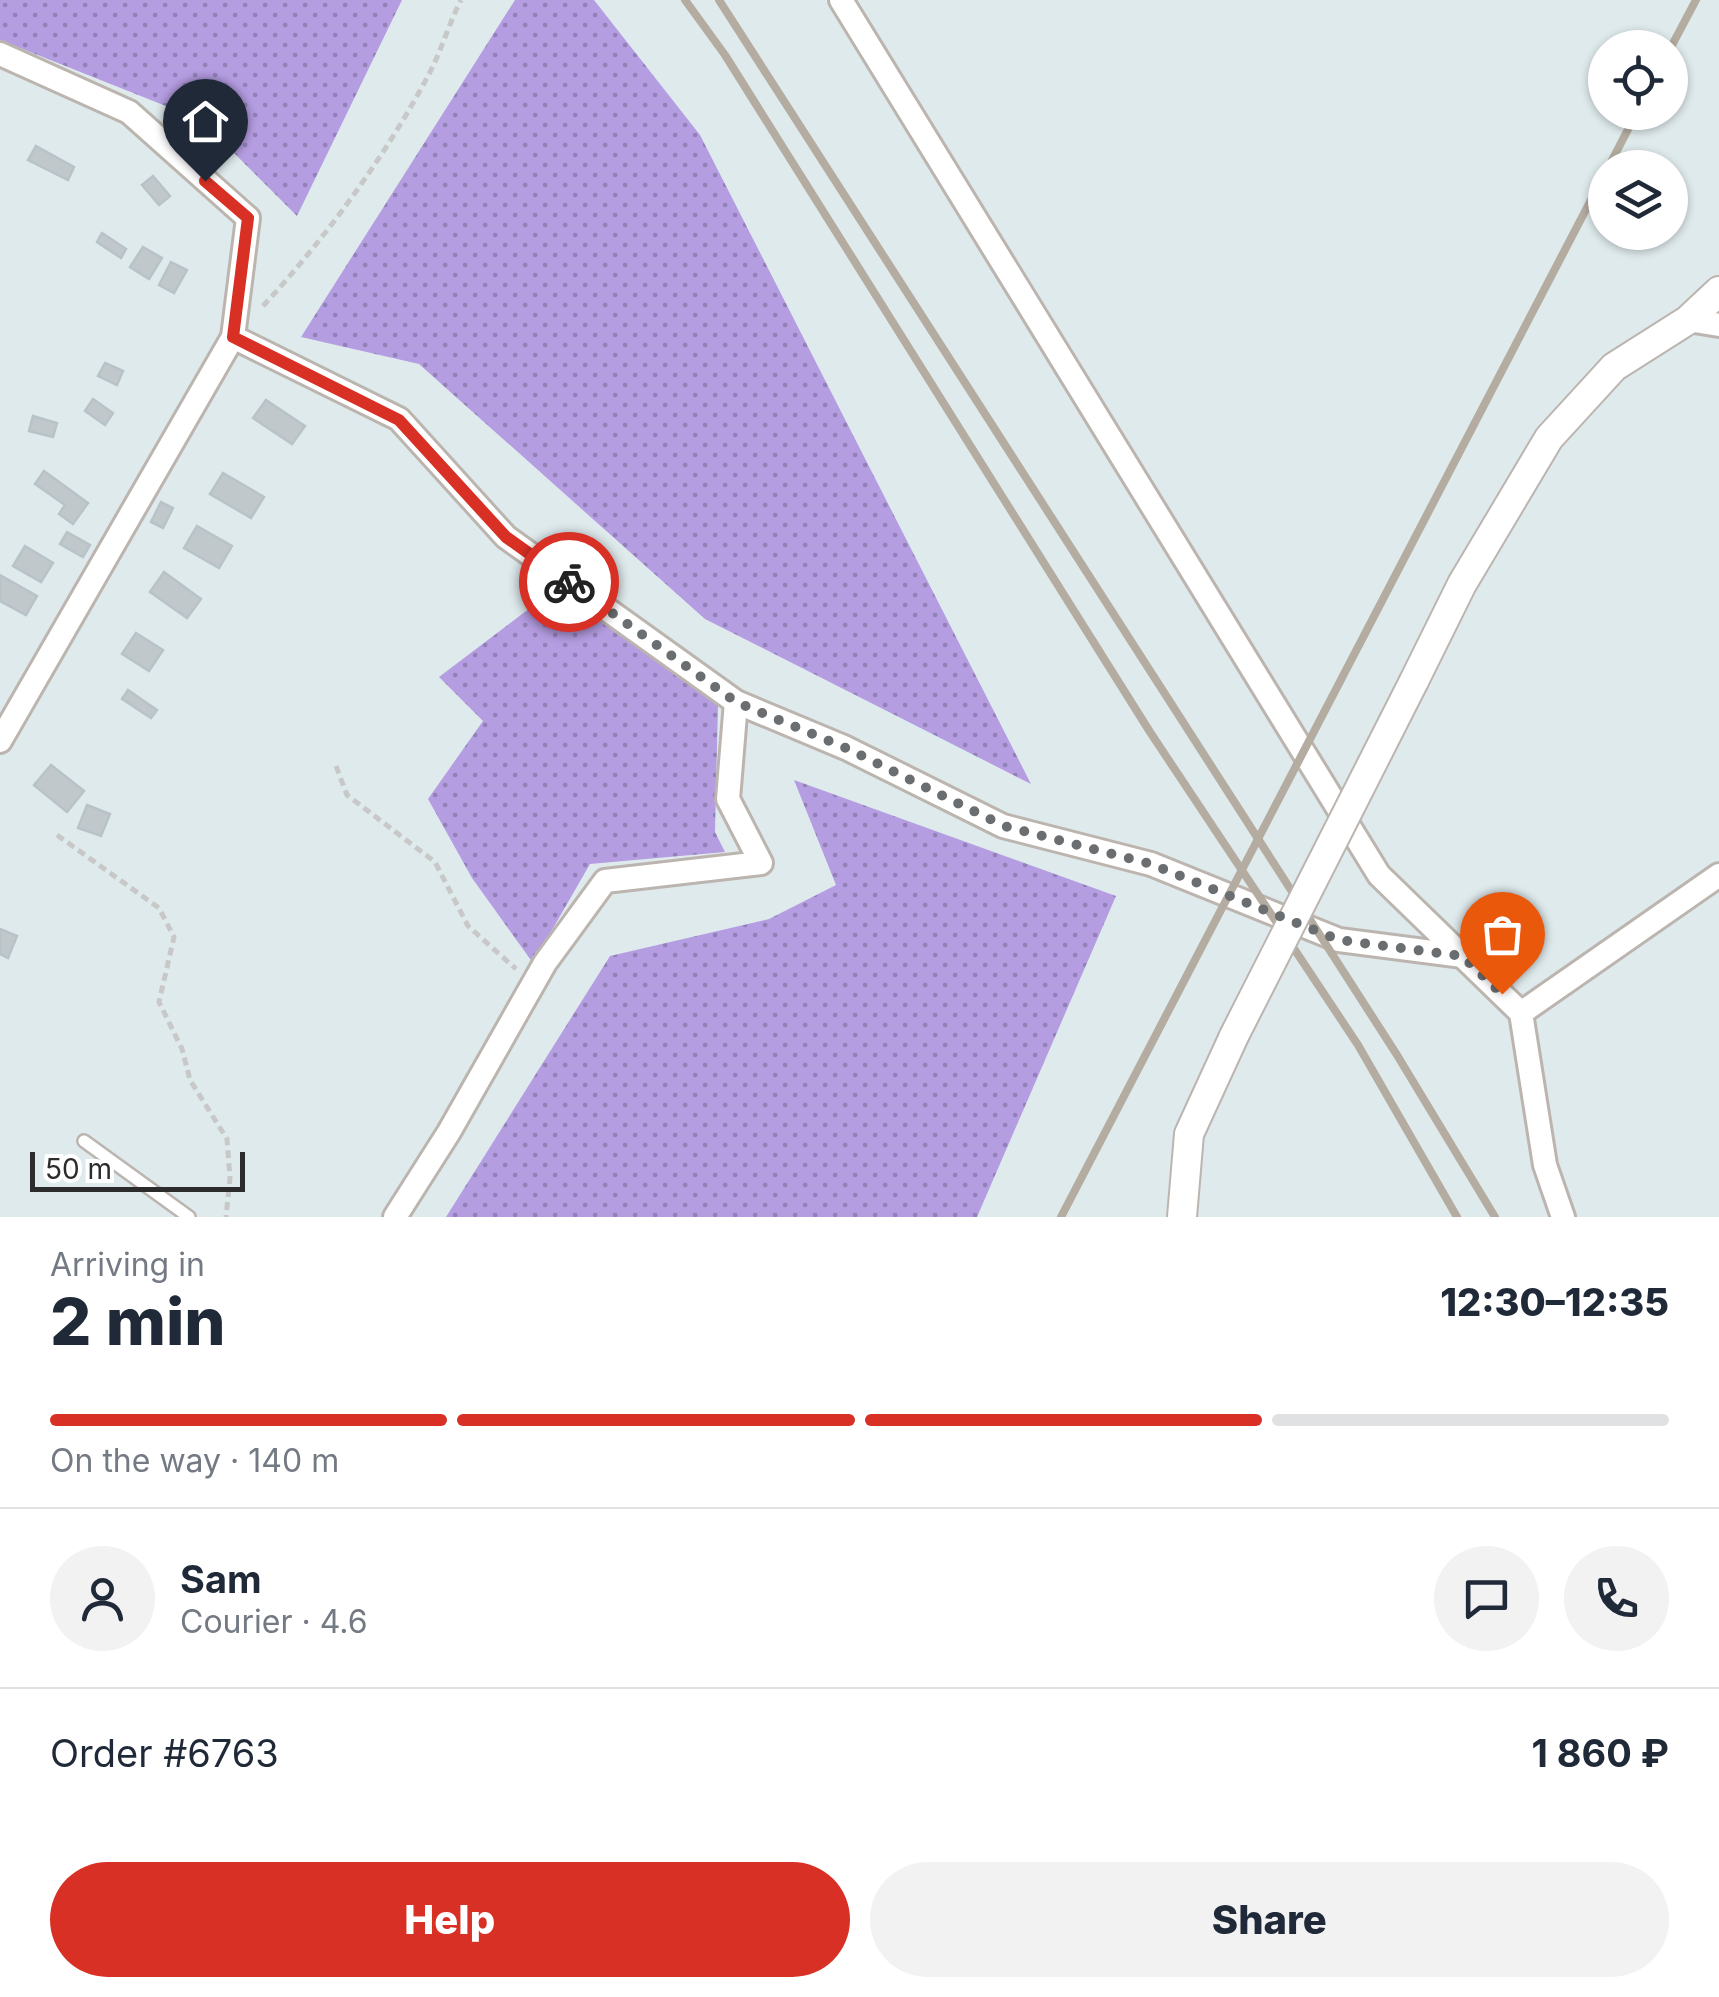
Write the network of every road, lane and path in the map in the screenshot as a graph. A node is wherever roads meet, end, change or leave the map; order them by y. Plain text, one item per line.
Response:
1 (461, 0) edge
2 (841, 0) edge
3 (0, 54) edge
4 (1719, 291) edge
5 (1688, 320) junction
6 (1719, 325) edge
7 (233, 337) junction
8 (736, 702) junction
9 (0, 741) edge
10 (336, 766) dead end
11 (57, 835) dead end
12 (1719, 875) edge
13 (1462, 956) junction
14 (533, 984) junction
15 (1521, 1012) junction
16 (84, 1142) dead end
17 (189, 1217) edge
18 (226, 1217) edge
19 (395, 1217) edge
20 (1182, 1217) edge
21 (1563, 1217) edge

1 - 7 path
2 - 13 street
3 - 7 street
4 - 5 street
5 - 6 street
5 - 20 street, bridge
7 - 8 street
7 - 9 street
8 - 13 street
8 - 14 street
10 - 14 path
11 - 18 path
12 - 15 street
13 - 15 street
14 - 19 street
15 - 21 street
16 - 17 lane

